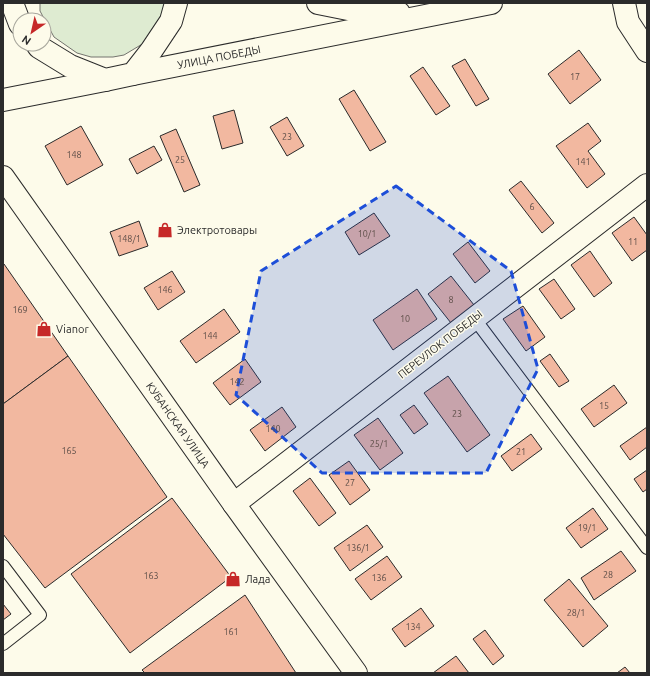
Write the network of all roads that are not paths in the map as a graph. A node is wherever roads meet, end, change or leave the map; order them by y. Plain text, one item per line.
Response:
1 (8, 3) edge
2 (176, 3) edge
3 (318, 3) edge
4 (492, 3) edge
5 (624, 3) edge
6 (3, 10) edge
7 (434, 14) junction
8 (647, 51) edge
9 (47, 52) edge
10 (133, 74) junction
11 (105, 80) junction
12 (3, 100) edge
13 (3, 177) edge
14 (647, 185) edge
15 (474, 318) junction
16 (234, 504) junction
17 (647, 548) edge
18 (3, 566) edge
19 (3, 644) edge
20 (356, 673) edge

1 - 6 street
2 - 10 street
3 - 7 street, УЛИЦА ПОБЕДЫ
4 - 7 street, УЛИЦА ПОБЕДЫ
5 - 8 street
7 - 10 street, УЛИЦА ПОБЕДЫ
9 - 11 street
10 - 11 street, УЛИЦА ПОБЕДЫ
11 - 12 street, УЛИЦА ПОБЕДЫ
13 - 16 street, КУБАНСКАЯ УЛИЦА
14 - 15 street, ПЕРЕУЛОК ПОБЕДЫ
15 - 16 street, ПЕРЕУЛОК ПОБЕДЫ
15 - 17 lane
16 - 20 street, КУБАНСКАЯ УЛИЦА
18 - 19 lane

